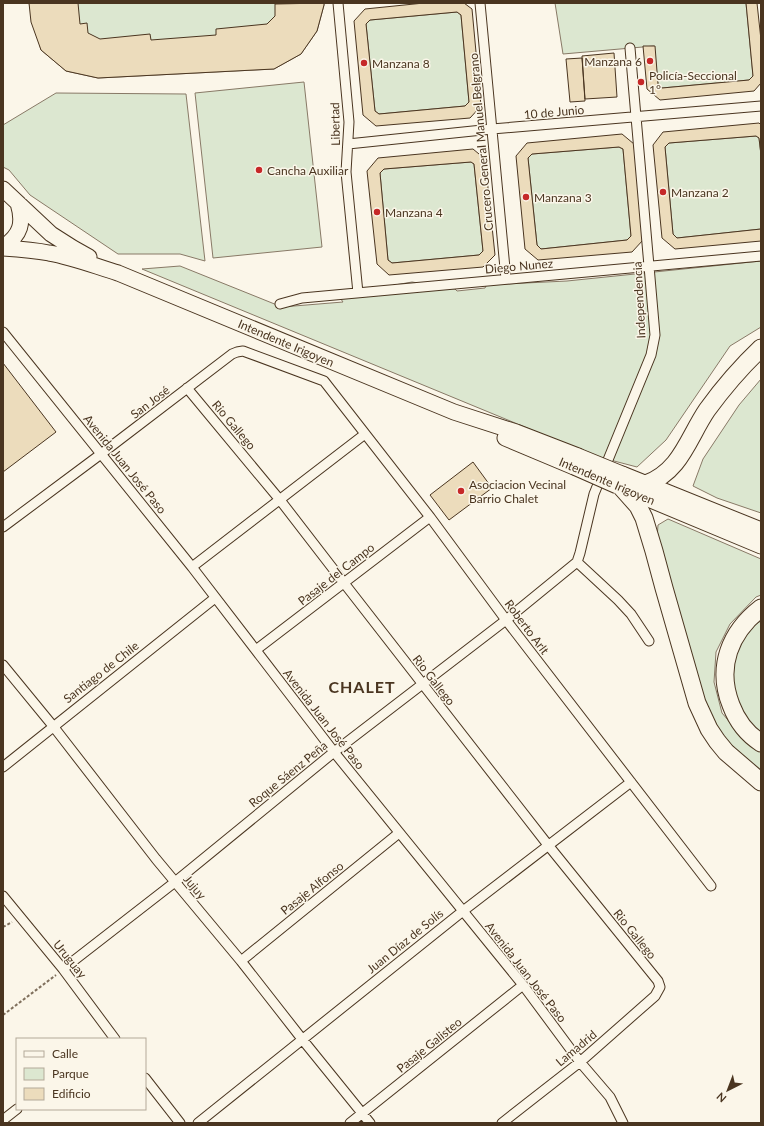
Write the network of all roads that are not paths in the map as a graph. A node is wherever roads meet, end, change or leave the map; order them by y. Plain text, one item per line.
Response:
1 (338, 3) edge
2 (480, 3) edge
3 (630, 48) dead end
4 (761, 106) edge
5 (636, 117) junction
6 (492, 129) junction
7 (348, 144) junction
8 (3, 189) edge
9 (18, 203) junction
10 (3, 247) edge
11 (761, 256) edge
12 (649, 266) junction
13 (118, 273) junction
14 (506, 279) junction
15 (358, 293) junction
16 (280, 304) dead end
17 (3, 332) edge
18 (761, 348) edge
19 (324, 381) joint
20 (187, 388) junction
21 (365, 434) junction
22 (101, 454) junction
23 (620, 483) junction
24 (646, 484) junction
25 (280, 500) junction
26 (430, 517) junction
27 (3, 527) edge
28 (761, 530) edge
29 (761, 546) edge
30 (577, 562) junction
31 (192, 567) junction
32 (344, 583) junction
33 (215, 598) junction
34 (761, 608) edge
35 (506, 620) junction
36 (649, 641) dead end
37 (256, 650) junction
38 (3, 665) edge
39 (422, 684) junction
40 (53, 726) junction
41 (761, 743) edge
42 (334, 752) junction
43 (3, 767) edge
44 (631, 782) junction
45 (761, 782) edge
46 (399, 833) junction
47 (548, 845) junction
48 (175, 882) junction
49 (711, 886) dead end
50 (3, 896) edge
51 (463, 911) junction
52 (241, 961) junction
53 (63, 969) junction
54 (523, 985) junction
55 (660, 987) joint
56 (113, 1038) edge
57 (302, 1039) junction
58 (580, 1062) junction
59 (146, 1079) edge
60 (16, 1110) edge
61 (362, 1113) junction
62 (3, 1120) edge
63 (622, 1122) edge
64 (180, 1123) edge
65 (198, 1123) edge
66 (350, 1123) edge
67 (370, 1123) edge
68 (502, 1123) edge

1 - 7 street, Libertad
2 - 6 street, Crucero General Manuel Belgrano
3 - 5 street, Independencia
4 - 5 street, 10 de Junio
5 - 6 street, 10 de Junio
5 - 12 street, Independencia
6 - 7 street, 10 de Junio
6 - 14 street, Crucero General Manuel Belgrano
7 - 15 street, Libertad
8 - 9 main road, Intendente Irigoyen
9 - 10 main road
9 - 13 main road, Intendente Irigoyen
10 - 13 main road, Intendente Irigoyen
11 - 12 street, Diego Nunez
12 - 14 street, Diego Nunez
12 - 30 street, Independencia
13 - 23 main road, Intendente Irigoyen, bridge
14 - 15 street, Diego Nunez
15 - 16 street, Diego Nunez
17 - 22 street, Avenida Juan José Paso
18 - 24 highway
19 - 20 street, San José
19 - 21 street, Roberto Arlt
20 - 22 street, San José
20 - 25 street, Rio Gallego
21 - 25 street
21 - 26 street, Roberto Arlt
22 - 27 street, San José
22 - 31 street, Avenida Juan José Paso
23 - 24 main road, Intendente Irigoyen
23 - 29 main road, Intendente Irigoyen
23 - 45 highway
24 - 28 main road, Intendente Irigoyen
25 - 31 street
25 - 32 street, Rio Gallego
26 - 32 street, Pasaje del Campo
26 - 35 street, Roberto Arlt
30 - 35 street, Roque Sáenz Peña
30 - 36 street
31 - 33 street, Avenida Juan José Paso
32 - 37 street, Pasaje del Campo
32 - 39 street, Rio Gallego
33 - 37 street, Avenida Juan José Paso
33 - 40 street, Santiago de Chile
34 - 41 highway
35 - 39 street, Roque Sáenz Peña
35 - 44 street, Roberto Arlt
37 - 42 street, Avenida Juan José Paso
38 - 40 street, Jujuy
39 - 42 street, Roque Sáenz Peña
39 - 47 street, Rio Gallego
40 - 43 street, Santiago de Chile
40 - 48 street, Jujuy
42 - 46 street, Avenida Juan José Paso
42 - 48 street, Roque Sáenz Peña
44 - 47 street, Juan Díaz de Solís
44 - 49 street, Roberto Arlt
46 - 51 street, Avenida Juan José Paso
46 - 52 street, Pasaje Alfonso
47 - 51 street, Juan Díaz de Solís
47 - 55 street, Rio Gallego
48 - 52 street, Jujuy
48 - 53 street, Roque Sáenz Peña
50 - 53 street, Uruguay
51 - 54 street, Avenida Juan José Paso
51 - 57 street, Juan Díaz de Solís
52 - 57 street, Jujuy
53 - 56 street, Uruguay
54 - 58 street, Avenida Juan José Paso
54 - 61 street, Pasaje Galisteo
55 - 58 street, Lamadrid
57 - 61 street, Jujuy
57 - 65 street, Juan Díaz de Solís
58 - 63 street, Avenida Juan José Paso
58 - 68 street, Lamadrid
59 - 64 street
60 - 62 street
61 - 66 street, Pasaje Galisteo
61 - 67 street, Jujuy

